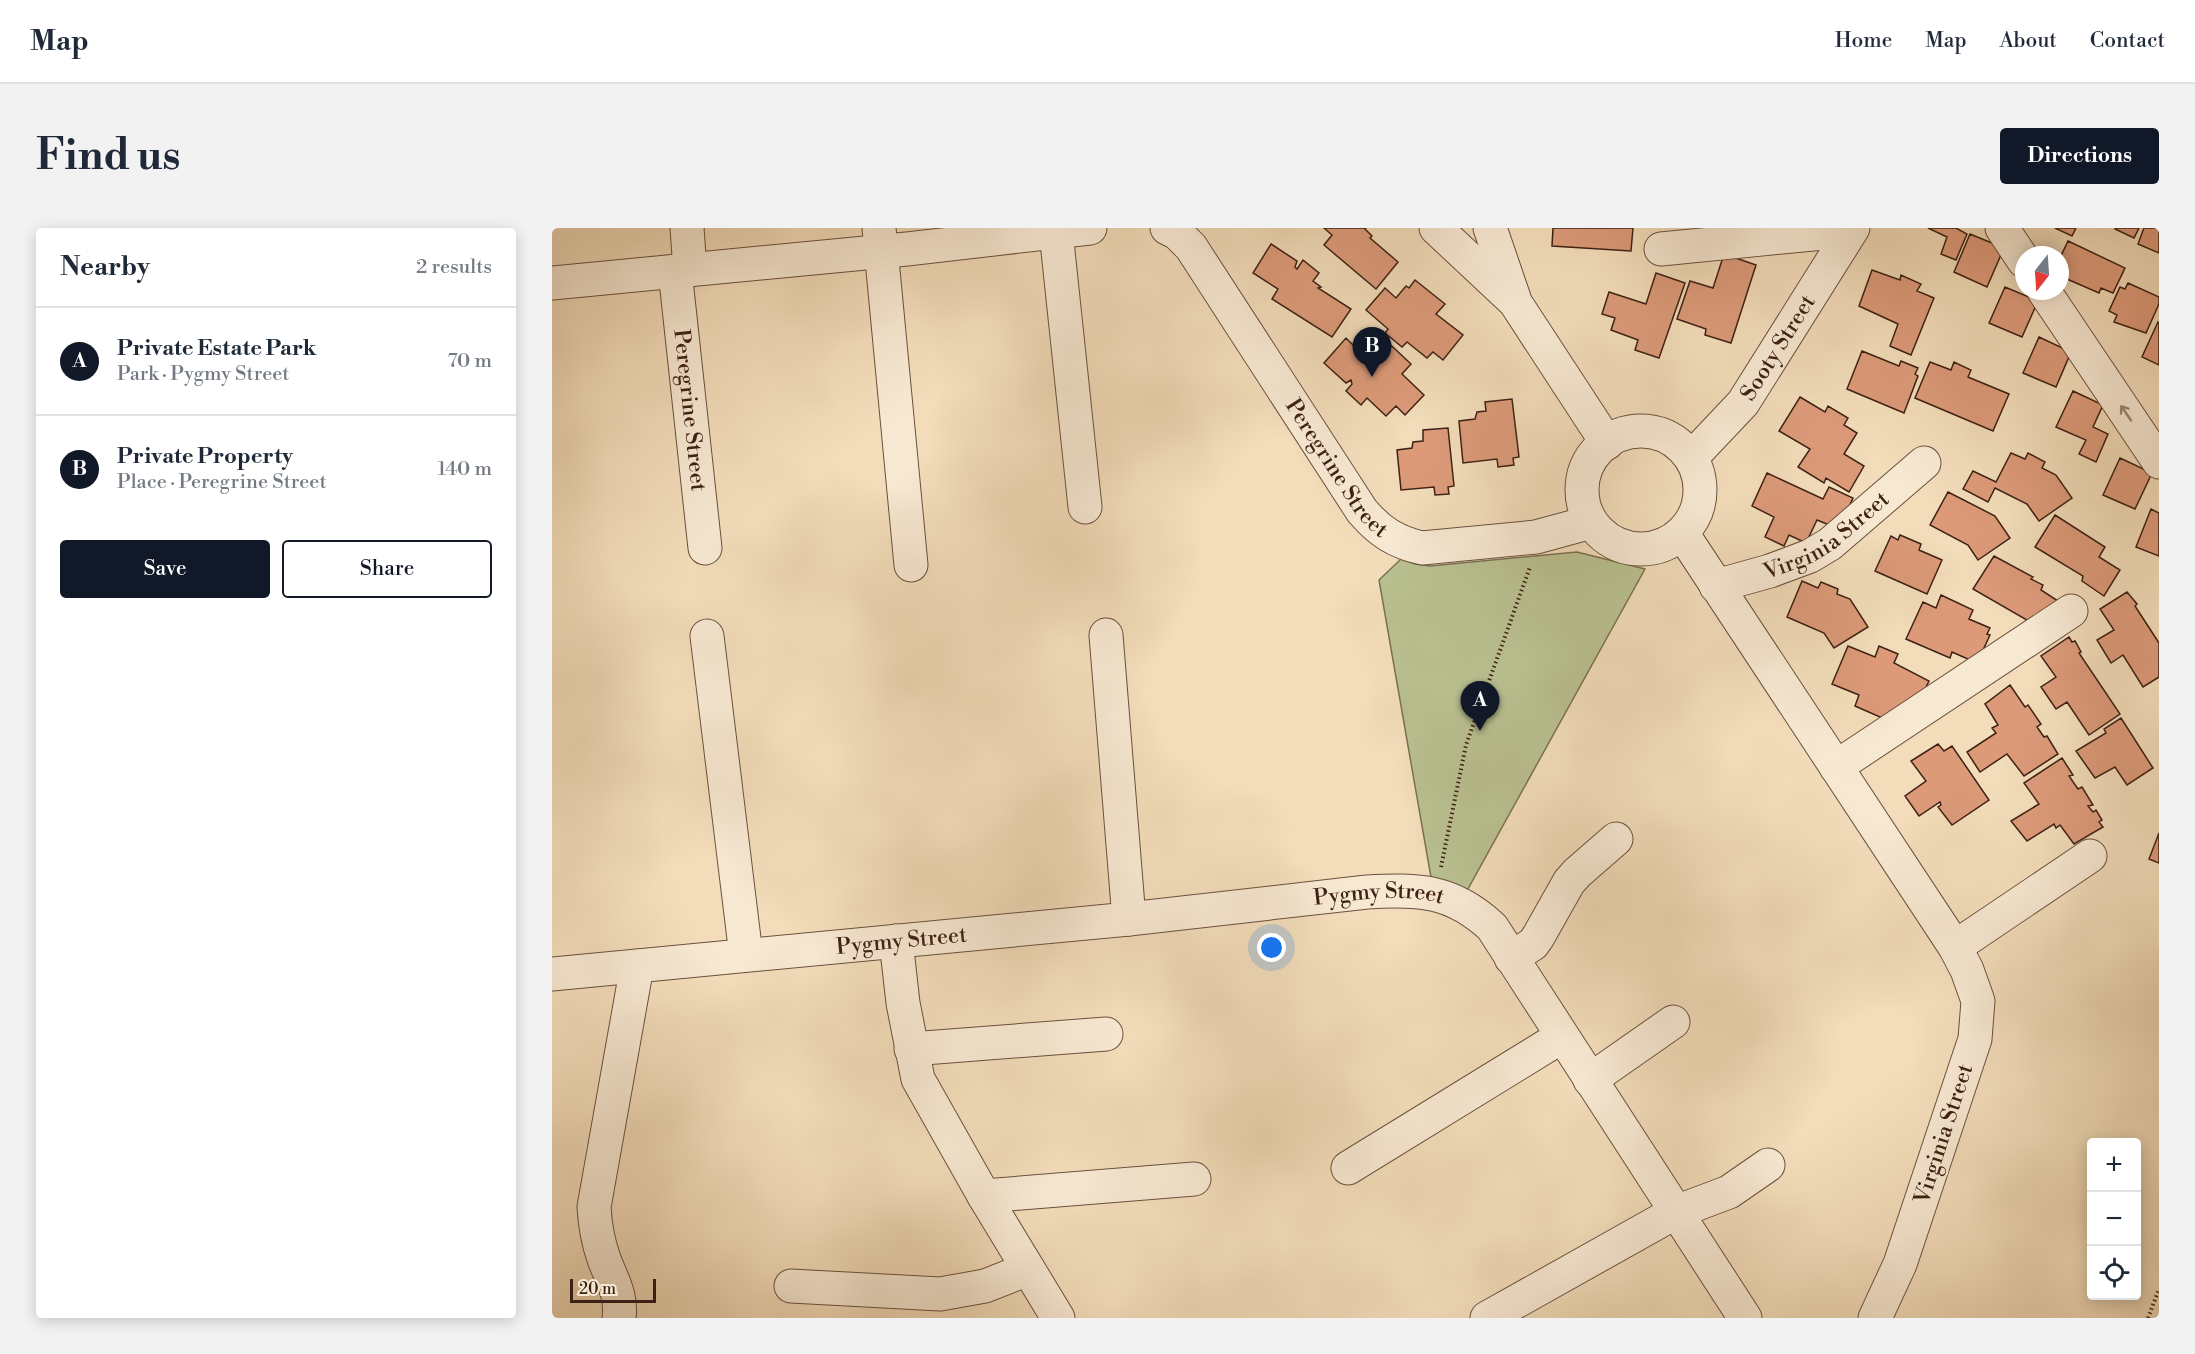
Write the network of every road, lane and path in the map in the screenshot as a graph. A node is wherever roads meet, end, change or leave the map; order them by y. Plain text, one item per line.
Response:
1 (687, 228) edge
2 (1167, 228) edge
3 (1436, 228) edge
4 (1490, 228) edge
5 (2002, 228) edge
6 (1072, 230) edge
7 (1834, 234) edge
8 (887, 242) edge
9 (2015, 248) edge
10 (1661, 249) dead end
11 (682, 271) junction
12 (552, 283) edge
13 (2050, 300) edge
14 (1515, 302) junction
15 (1607, 442) junction
16 (1691, 458) junction
17 (2159, 462) edge
18 (1924, 463) dead end
19 (1085, 507) dead end
20 (1591, 522) junction
21 (1682, 533) junction
22 (1536, 537) junction
23 (705, 548) dead end
24 (900, 562) dead end
25 (1716, 586) junction
26 (2072, 611) dead end
27 (1106, 635) dead end
28 (707, 636) dead end
29 (2013, 673) dead end
30 (1842, 775) junction
31 (1616, 838) dead end
32 (2090, 856) dead end
33 (1437, 894) junction
34 (1129, 919) junction
35 (896, 941) junction
36 (1955, 947) junction
37 (746, 955) junction
38 (1511, 958) junction
39 (637, 966) junction
40 (552, 974) edge
41 (1672, 1022) dead end
42 (1107, 1034) dead end
43 (1561, 1037) junction
44 (911, 1049) junction
45 (1590, 1080) junction
46 (1768, 1164) dead end
47 (1348, 1168) dead end
48 (1194, 1179) dead end
49 (984, 1196) junction
50 (1676, 1212) junction
51 (1028, 1269) junction
52 (790, 1286) dead end
53 (2159, 1289) edge
54 (619, 1318) edge
55 (1058, 1318) edge
56 (1487, 1318) edge
57 (1745, 1318) edge
58 (1875, 1318) edge
59 (2148, 1318) edge

1 - 11 street, Peregrine Street
2 - 22 street, Peregrine Street
3 - 14 street
4 - 14 street
5 - 9 street
6 - 8 street
6 - 19 street
7 - 10 street
7 - 16 street, Sooty Street
8 - 11 street
8 - 24 street
11 - 12 street
11 - 23 street, Peregrine Street
17 -> 13 street
14 - 15 street
15 - 16 street
15 - 20 street
16 - 21 street
18 - 25 street, Virginia Street
20 - 21 street
20 - 22 street, Peregrine Street
21 - 25 street, Virginia Street
22 - 33 path
25 - 30 street, Virginia Street
26 - 30 street
27 - 34 street
28 - 37 street
29 - 30 street
30 - 36 street, Virginia Street
31 - 38 street
32 - 36 street
33 - 34 street, Pygmy Street
33 - 38 street, Pygmy Street
34 - 35 street, Pygmy Street
35 - 37 street, Pygmy Street
35 - 44 street
36 - 58 street, Virginia Street
37 - 39 street, Pygmy Street
38 - 43 street, Pygmy Street
39 - 40 street, Pygmy Street
39 - 54 street
41 - 45 street
42 - 44 street
43 - 45 street, Pygmy Street
43 - 47 street
44 - 49 street
45 - 50 street, Pygmy Street
46 - 50 street
48 - 49 street
49 - 51 street
50 - 56 street
50 - 57 street, Pygmy Street
51 - 52 street
51 - 55 street
53 - 59 path

